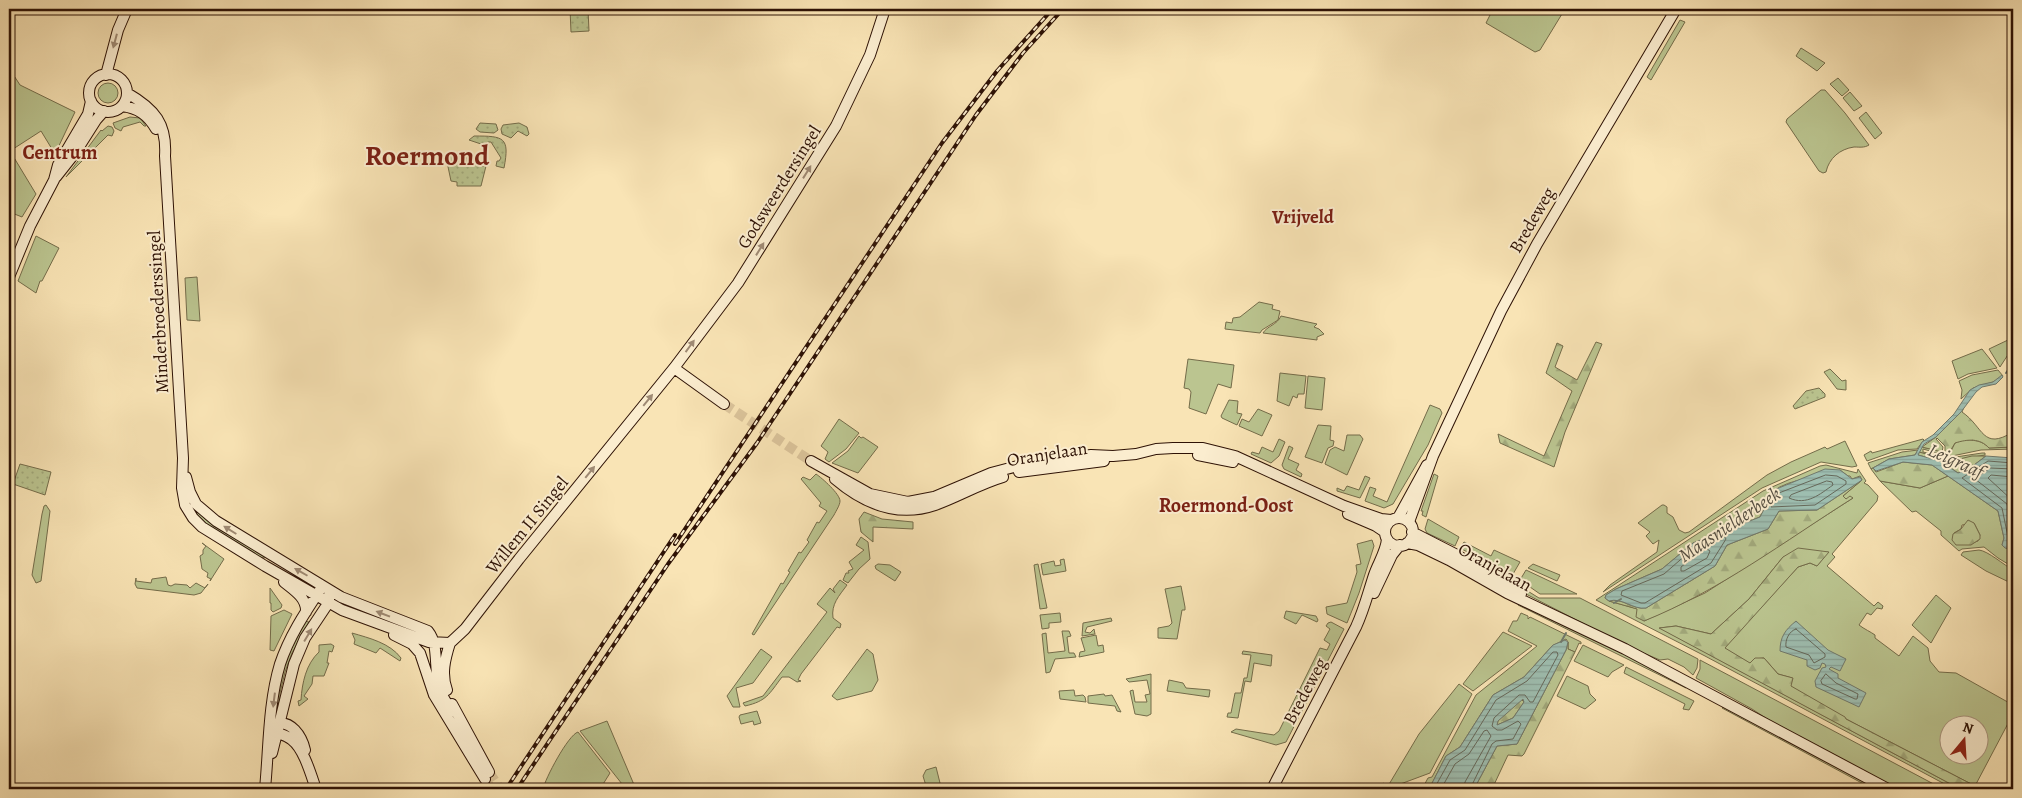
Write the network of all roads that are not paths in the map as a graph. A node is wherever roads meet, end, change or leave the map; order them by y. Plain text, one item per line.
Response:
1 (127, 9) edge
2 (885, 9) edge
3 (1676, 9) edge
4 (106, 75) junction
5 (127, 93) junction
6 (92, 101) junction
7 (122, 106) junction
8 (104, 112) junction
9 (165, 156) junction
10 (54, 180) junction
11 (9, 277) edge
12 (674, 368) junction
13 (724, 404) tunnel mouth
14 (1433, 456) junction
15 (1229, 457) junction
16 (811, 461) tunnel mouth
17 (183, 466) junction
18 (1395, 519) junction
19 (1411, 527) junction
20 (1386, 536) junction
21 (1403, 544) junction
22 (265, 566) junction
23 (324, 586) junction
24 (317, 595) junction
25 (329, 602) junction
26 (1365, 606) junction
27 (306, 612) junction
28 (1567, 621) junction
29 (379, 624) junction
30 (434, 643) junction
31 (450, 643) junction
32 (454, 711) junction
33 (275, 728) junction
34 (309, 771) junction
35 (265, 785) edge
36 (316, 789) edge
37 (1272, 789) edge
38 (1888, 789) edge

1 -> 4 main road
12 -> 2 main road, Godsweerdersingel
3 - 14 main road, Bredeweg
4 - 5 main road
4 - 6 main road
5 - 7 main road
5 - 9 main road, Minderbroederssingel
6 - 8 main road
6 - 10 main road
7 - 8 main road
7 - 9 main road, Minderbroederssingel
8 - 10 main road
9 - 17 main road, Minderbroederssingel
10 - 11 main road
12 - 13 main road
31 -> 12 main road, Willem II Singel
14 - 18 main road, Bredeweg
14 - 19 main road, Bredeweg
15 - 16 main road, Oranjelaan
15 - 18 main road, Oranjelaan
15 - 20 main road, Oranjelaan
17 - 22 main road, Minderbroederssingel
23 -> 17 main road, Minderbroederssingel
18 - 19 main road
18 - 20 main road
19 - 21 main road
19 - 28 main road, Oranjelaan
20 - 21 main road
20 - 26 main road, Bredeweg
21 - 26 main road, Bredeweg
21 - 28 main road, Oranjelaan
22 - 24 main road
22 - 27 main road
23 - 24 main road
23 - 25 main road
30 -> 23 main road
24 - 25 main road
24 - 27 main road
25 - 29 main road
33 -> 25 main road
26 - 37 main road, Bredeweg
27 -> 33 main road
28 - 38 main road, Oranjelaan
29 - 30 main road
29 - 32 main road
30 - 31 main road
30 - 32 main road
31 - 32 main road
33 - 34 main road
33 - 34 main road
33 - 35 main road
34 - 36 main road

